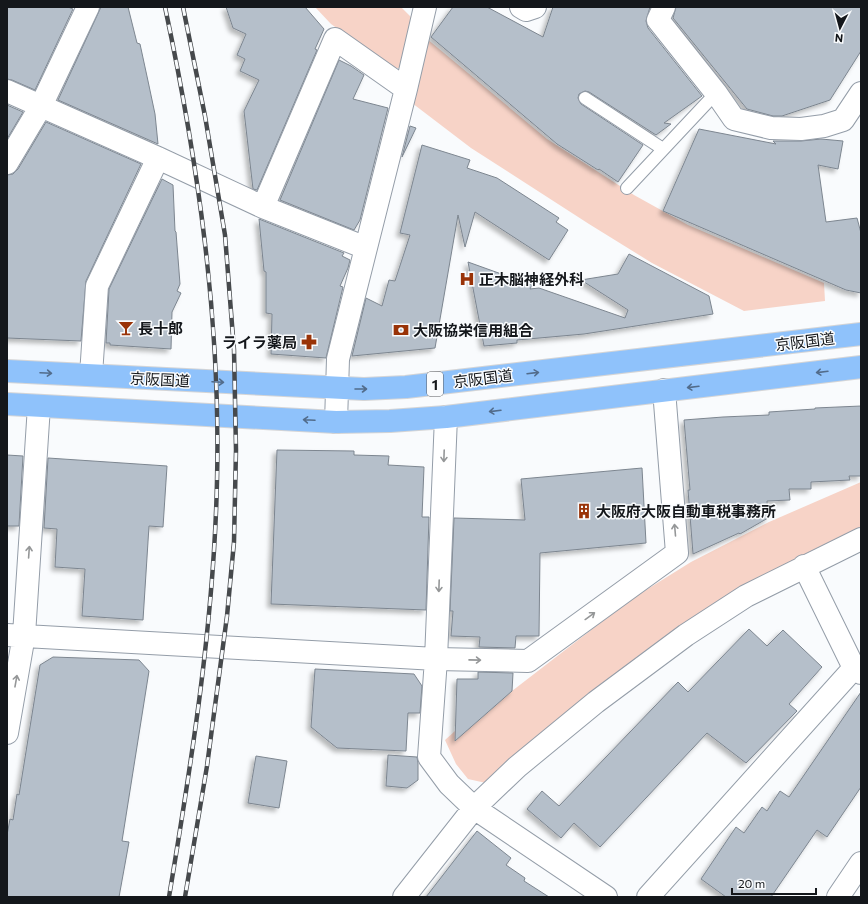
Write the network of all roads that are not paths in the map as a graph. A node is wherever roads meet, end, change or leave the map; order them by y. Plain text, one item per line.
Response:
1 (425, 7) edge
2 (521, 7) edge
3 (535, 7) edge
4 (664, 7) edge
5 (85, 8) edge
6 (406, 89) junction
7 (7, 91) edge
8 (716, 93) junction
9 (861, 93) edge
10 (585, 98) dead end
11 (41, 106) junction
12 (663, 149) junction
13 (158, 158) junction
14 (7, 163) edge
15 (627, 188) dead end
16 (263, 207) junction
17 (366, 248) junction
18 (861, 334) edge
19 (861, 368) edge
20 (7, 371) edge
21 (91, 375) junction
22 (337, 389) junction
23 (664, 390) junction
24 (7, 404) edge
25 (39, 406) junction
26 (446, 417) junction
27 (336, 422) junction
28 (861, 539) edge
29 (804, 566) junction
30 (15, 635) edge
31 (436, 659) junction
32 (857, 670) edge
33 (7, 733) edge
34 (474, 808) junction
35 (861, 863) edge
36 (404, 897) edge
37 (606, 897) edge
38 (648, 897) edge
39 (838, 897) edge

1 - 6 street
2 - 3 street
4 - 8 street
5 - 11 street
6 - 16 street
6 - 17 street
7 - 11 street
8 - 9 street
8 - 12 lane
10 - 12 lane
11 - 13 street
11 - 14 street
12 - 15 lane
13 - 16 street
13 - 21 street
16 - 17 street
17 - 22 street
22 -> 18 highway, 京阪国道 / 1
19 -> 23 highway, 1
20 -> 21 highway, 京阪国道 / 1
21 -> 22 highway, 京阪国道 / 1
22 - 27 street
23 -> 26 highway, 1
31 -> 23 street
24 - 25 highway, 1
27 -> 25 highway, 1
30 -> 25 street
26 - 27 highway, 1
26 -> 31 street
28 - 29 street
29 - 32 street
29 - 34 street
30 - 31 street
33 -> 30 street
31 - 34 street
32 - 38 street
34 - 36 street
34 - 37 street
35 - 39 street

